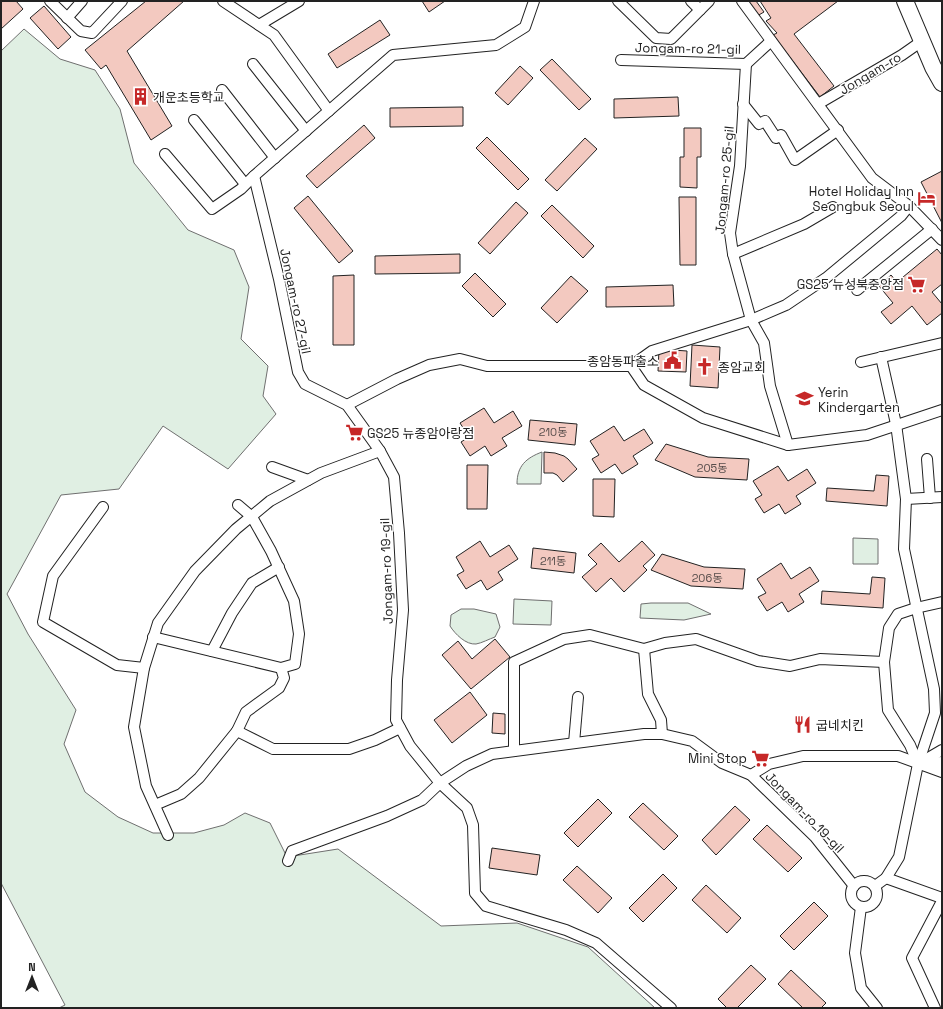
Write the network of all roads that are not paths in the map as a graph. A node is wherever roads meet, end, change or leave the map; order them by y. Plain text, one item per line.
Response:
1 (50, 1) edge
2 (82, 1) edge
3 (122, 1) edge
4 (223, 1) edge
5 (299, 1) edge
6 (534, 1) edge
7 (618, 1) edge
8 (691, 1) edge
9 (709, 1) edge
10 (742, 1) edge
11 (905, 1) edge
12 (700, 10) junction
13 (67, 18) junction
14 (259, 25) junction
15 (772, 41) junction
16 (922, 41) junction
17 (621, 60) dead end
18 (253, 64) dead end
19 (746, 64) junction
20 (942, 83) edge
21 (222, 90) dead end
22 (744, 104) junction
23 (818, 104) junction
24 (329, 111) junction
25 (194, 120) dead end
26 (838, 130) junction
27 (306, 131) junction
28 (165, 154) dead end
29 (275, 158) junction
30 (254, 176) junction
31 (245, 184) junction
32 (909, 206) junction
33 (833, 207) dead end
34 (932, 229) junction
35 (942, 240) edge
36 (733, 254) junction
37 (857, 290) dead end
38 (751, 320) junction
39 (942, 343) edge
40 (881, 357) junction
41 (862, 362) dead end
42 (631, 366) junction
43 (347, 405) junction
44 (942, 410) edge
45 (896, 424) junction
46 (788, 445) junction
47 (380, 451) junction
48 (926, 459) dead end
49 (272, 467) dead end
50 (308, 480) junction
51 (942, 497) edge
52 (930, 498) junction
53 (906, 499) junction
54 (238, 505) dead end
55 (103, 507) dead end
56 (252, 517) junction
57 (278, 567) junction
58 (942, 602) edge
59 (916, 608) junction
60 (153, 637) junction
61 (644, 648) junction
62 (212, 651) junction
63 (884, 662) junction
64 (144, 668) junction
65 (281, 668) junction
66 (578, 697) dead end
67 (938, 711) edge
68 (400, 728) junction
69 (237, 731) junction
70 (662, 734) junction
71 (574, 743) junction
72 (942, 750) edge
73 (514, 752) junction
74 (942, 762) edge
75 (918, 764) junction
76 (942, 772) edge
77 (751, 775) junction
78 (440, 783) junction
79 (155, 805) junction
80 (168, 835) dead end
81 (288, 861) dead end
82 (886, 878) junction
83 (854, 886) junction
84 (875, 886) junction
85 (942, 900) edge
86 (861, 907) junction
87 (671, 1008) edge
88 (877, 1008) edge
89 (934, 1008) edge

1 - 13 street
2 - 13 street
3 - 13 street
4 - 14 street
5 - 14 street
6 - 24 street
7 - 12 street, Jongam-ro 21-gil
8 - 12 street
9 - 12 street, Jongam-ro 21-gil
10 - 15 street
11 - 16 main road
14 - 24 street
15 - 19 street, Jongam-ro 21-gil
15 - 23 street
16 - 20 main road
16 - 23 street, Jongam-ro
17 - 19 street, Jongam-ro 21-gil
18 - 27 street
19 - 22 street, Jongam-ro 25-gil
21 - 29 street
22 - 26 street
22 - 36 street, Jongam-ro 25-gil
23 - 26 street
24 - 27 street
25 - 31 street
26 - 32 street
27 - 29 street
28 - 31 street
29 - 30 street
30 - 31 street
30 - 43 street, Jongam-ro 27-gil
32 - 34 street
32 - 38 street
33 - 36 street
34 - 35 street
34 - 37 street
36 - 38 street, Jongam-ro 25-gil
38 - 42 street
38 - 46 street, Jongam-ro 25-gil
39 - 40 street
40 - 41 street
40 - 45 street
42 - 43 street
42 - 46 street
43 - 47 street, Jongam-ro 19-gil
44 - 45 street
45 - 46 street
45 - 53 street
47 - 50 street
47 - 68 street, Jongam-ro 19-gil
48 - 52 street
49 - 50 street
50 - 56 street
51 - 52 street
52 - 53 street
53 - 59 street
54 - 56 street
55 - 64 street
56 - 57 street
56 - 60 street
57 - 62 street
57 - 65 street
58 - 59 street
59 - 63 street
59 - 67 street
60 - 62 street
60 - 64 street
61 - 63 street
61 - 70 street
61 - 73 street
62 - 65 street
63 - 75 street
64 - 79 street
65 - 69 street
66 - 71 street
67 - 75 street
68 - 69 street
68 - 78 street, Jongam-ro 19-gil
69 - 79 street
70 - 71 street, Jongam-ro 19-gil
70 - 77 street, Jongam-ro 19-gil
71 - 73 street, Jongam-ro 19-gil
72 - 75 street
73 - 78 street, Jongam-ro 19-gil
74 - 75 street
75 - 76 street, Jongam-ro 19-gil
75 - 77 street, Jongam-ro 19-gil
75 - 82 street
77 - 83 street, Jongam-ro 19-gil
78 - 81 street, Jongam-ro 19-gil
78 - 87 street
79 - 80 street
82 - 84 street
82 - 85 street
83 - 84 street
83 - 86 street
84 - 86 street
85 - 89 street
86 - 88 street

